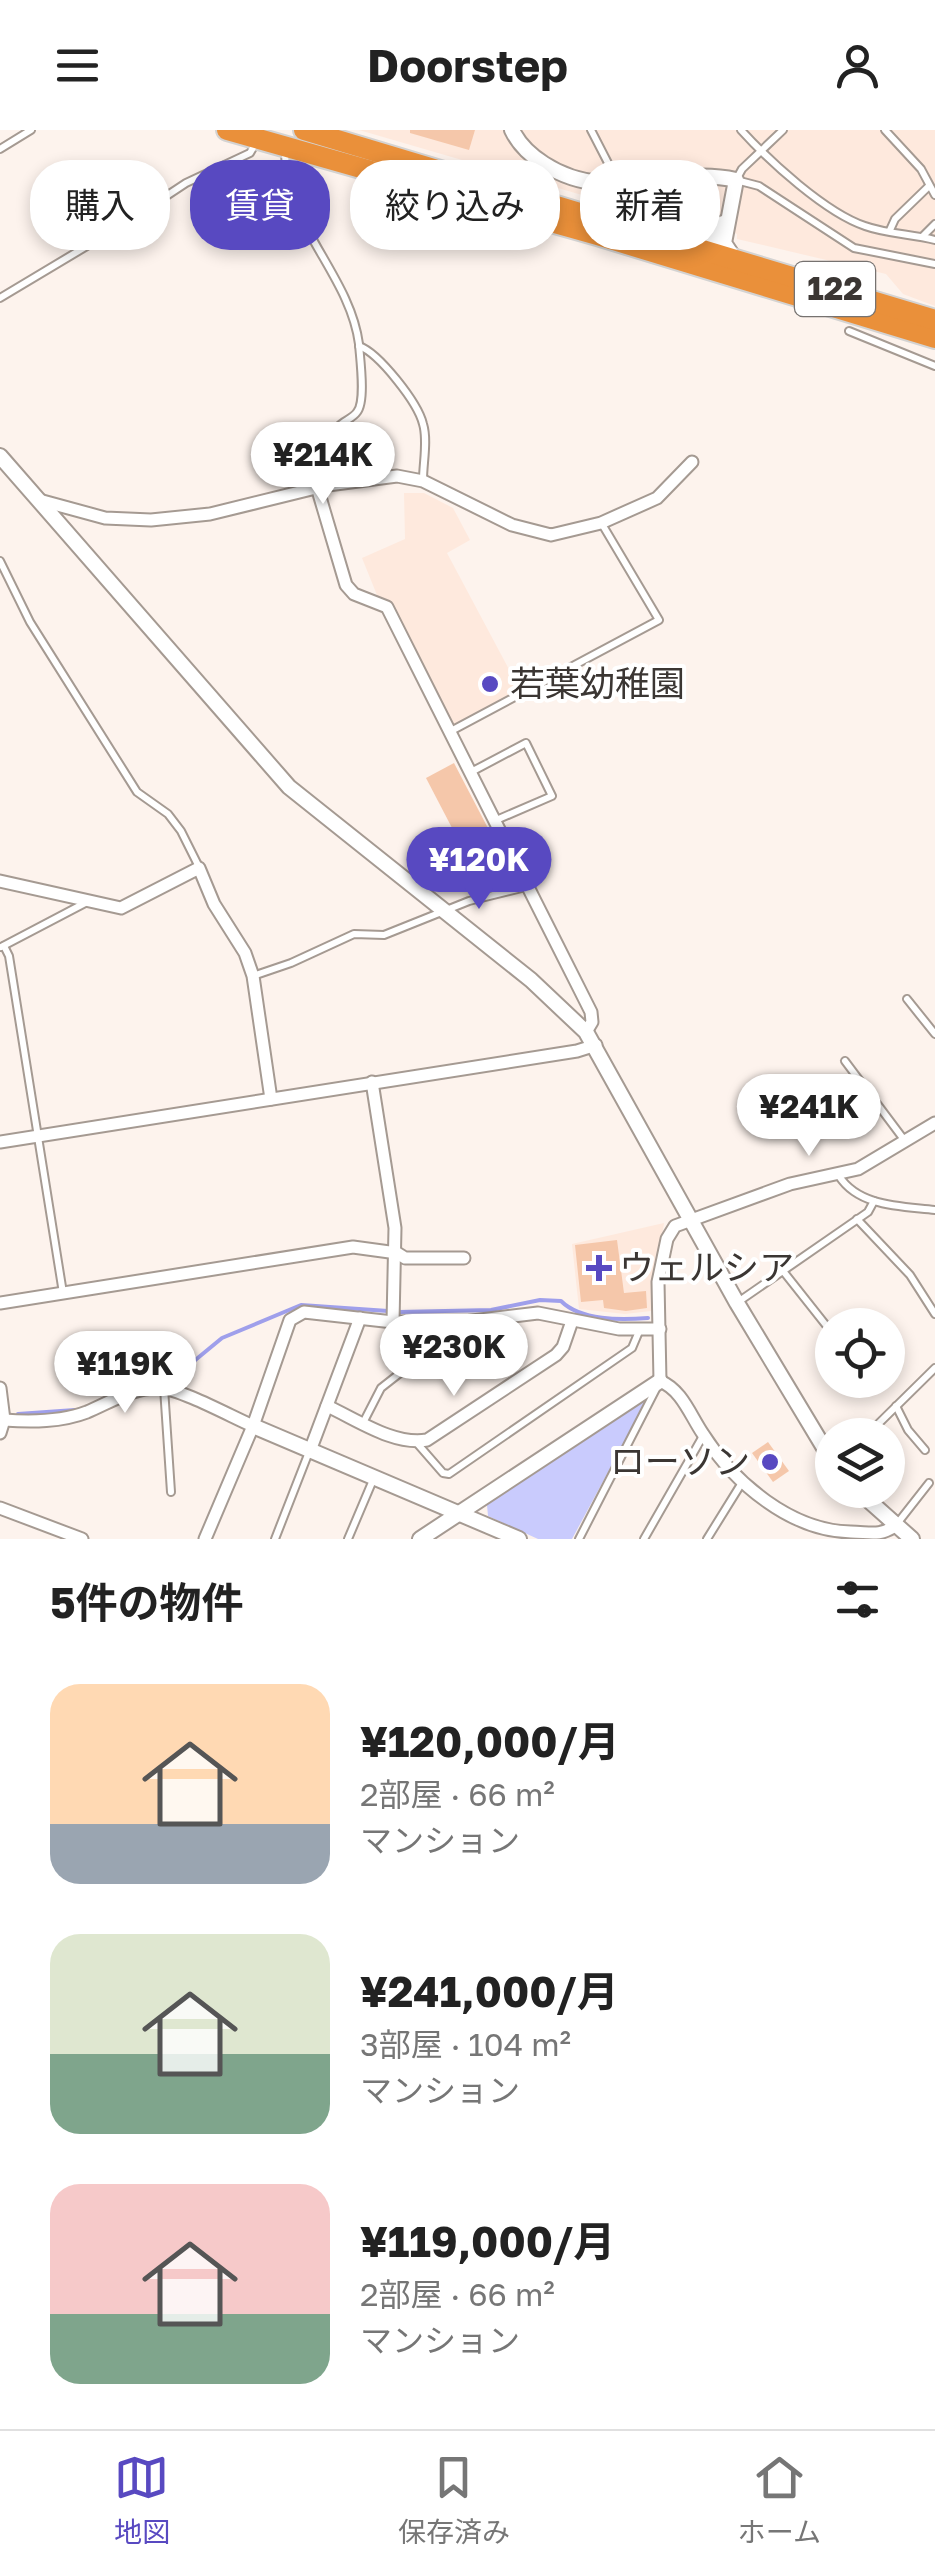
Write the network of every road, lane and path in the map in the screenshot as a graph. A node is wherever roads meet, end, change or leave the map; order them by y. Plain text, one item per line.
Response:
1 (31, 130) edge
2 (227, 130) edge
3 (304, 130) edge
4 (512, 130) edge
5 (591, 130) edge
6 (741, 130) edge
7 (783, 130) edge
8 (885, 130) edge
9 (284, 138) edge
10 (258, 139) junction
11 (0, 149) edge
12 (760, 152) junction
13 (606, 160) edge
14 (580, 178) edge
15 (720, 179) edge
16 (736, 180) junction
17 (928, 187) junction
18 (935, 195) edge
19 (580, 213) edge
20 (728, 213) junction
21 (935, 224) edge
22 (720, 230) edge
23 (890, 230) junction
24 (922, 237) junction
25 (935, 240) edge
26 (707, 250) edge
27 (735, 258) junction
28 (935, 264) edge
29 (0, 298) edge
30 (935, 320) edge
31 (849, 331) dead end
32 (935, 338) edge
33 (359, 346) junction
34 (935, 366) edge
35 (0, 456) edge
36 (692, 462) dead end
37 (6, 473) edge
38 (422, 481) junction
39 (323, 486) junction
40 (39, 500) junction
41 (601, 523) junction
42 (0, 561) edge
43 (449, 732) junction
44 (470, 772) junction
45 (494, 820) junction
46 (199, 868) junction
47 (0, 882) edge
48 (527, 886) junction
49 (89, 901) junction
50 (444, 912) junction
51 (2, 947) edge
52 (253, 976) junction
53 (907, 998) dead end
54 (586, 1032) junction
55 (935, 1034) edge
56 (596, 1044) junction
57 (846, 1061) dead end
58 (372, 1082) junction
59 (272, 1099) junction
60 (935, 1123) edge
61 (37, 1135) junction
62 (0, 1142) edge
63 (906, 1142) junction
64 (839, 1176) junction
65 (874, 1201) junction
66 (935, 1210) edge
67 (691, 1219) junction
68 (857, 1220) junction
69 (396, 1253) junction
70 (464, 1258) dead end
71 (783, 1271) junction
72 (63, 1293) junction
73 (737, 1302) junction
74 (0, 1303) edge
75 (815, 1311) edge
76 (935, 1314) edge
77 (360, 1318) junction
78 (572, 1321) junction
79 (393, 1322) junction
80 (436, 1322) junction
81 (641, 1328) junction
82 (660, 1329) junction
83 (935, 1368) edge
84 (660, 1381) junction
85 (0, 1388) edge
86 (164, 1388) junction
87 (327, 1406) junction
88 (896, 1406) junction
89 (884, 1418) edge
90 (363, 1422) junction
91 (1, 1424) edge
92 (253, 1426) junction
93 (815, 1433) edge
94 (703, 1435) junction
95 (416, 1442) junction
96 (311, 1448) junction
97 (924, 1450) dead end
98 (374, 1477) junction
99 (744, 1480) junction
100 (928, 1483) dead end
101 (171, 1492) dead end
102 (0, 1508) edge
103 (876, 1508) edge
104 (460, 1512) junction
105 (895, 1526) junction
106 (844, 1535) edge
107 (82, 1539) edge
108 (205, 1539) edge
109 (275, 1539) edge
110 (348, 1539) edge
111 (421, 1539) edge
112 (520, 1539) edge
113 (579, 1539) edge
114 (644, 1539) edge
115 (708, 1539) edge
116 (912, 1539) edge

1 - 11 lane
2 - 10 highway, 122
3 - 19 highway, 122
4 - 14 street
5 - 13 lane
6 - 12 lane
7 - 12 lane
8 - 17 lane
9 - 10 highway, 122
9 - 32 highway, 122
9 - 33 lane
10 - 29 lane
12 - 16 lane
12 - 23 lane
15 - 16 street
16 - 20 street
16 - 28 lane
17 - 18 lane
17 - 23 lane
20 - 22 street
20 - 27 street
21 - 24 lane
23 - 24 lane
24 - 25 lane
26 - 27 highway, 122
27 - 30 highway, 122
31 - 34 lane
33 - 38 lane
33 - 39 lane
35 - 37 street
36 - 41 street
37 - 40 street
38 - 39 street
38 - 41 street
39 - 40 street
39 - 43 street
40 - 50 street
41 - 43 lane
42 - 46 lane
43 - 44 street
44 - 45 street
44 - 45 lane
45 - 48 street
46 - 49 street
46 - 52 street
47 - 49 street
48 - 50 lane
48 - 54 street
49 - 51 lane
50 - 52 lane
50 - 54 street
51 - 61 lane
52 - 59 street
53 - 55 lane
54 - 56 street
56 - 58 street
56 - 67 street
57 - 63 lane
58 - 59 street
58 - 69 street
59 - 61 street
60 - 63 street
61 - 62 street
61 - 72 lane
63 - 64 street
64 - 65 lane
64 - 67 street
65 - 66 lane
65 - 68 lane
67 - 73 street
67 - 82 street
68 - 71 lane
68 - 76 lane
69 - 70 street
69 - 72 street
69 - 79 street
71 - 73 lane
71 - 75 lane
72 - 74 street
73 - 93 street
77 - 79 street
77 - 87 street
77 - 92 street
78 - 80 street
78 - 81 street
78 - 95 street
79 - 80 street
80 - 90 lane
81 - 82 street
81 - 95 lane
82 - 84 street
83 - 88 lane
84 - 94 street
84 - 104 street
84 - 113 lane
85 - 91 street
86 - 91 street
86 - 92 street
86 - 101 lane
87 - 90 street
87 - 96 street
88 - 89 lane
88 - 97 lane
90 - 95 street
92 - 96 street
92 - 108 street
94 - 99 street
94 - 114 lane
96 - 98 street
96 - 109 lane
98 - 104 street
98 - 110 lane
99 - 106 street
99 - 115 lane
100 - 105 lane
102 - 107 street
103 - 105 street
104 - 111 street
104 - 112 street
105 - 106 street
105 - 116 street

